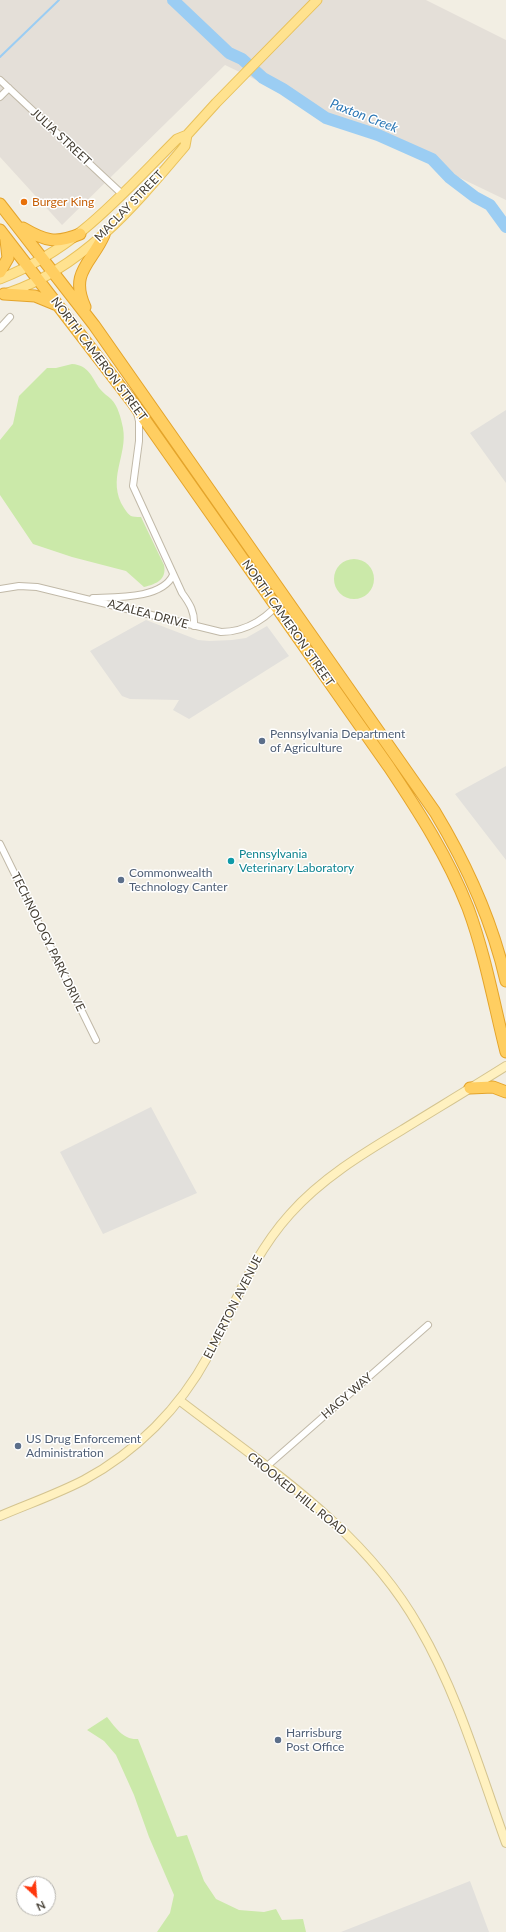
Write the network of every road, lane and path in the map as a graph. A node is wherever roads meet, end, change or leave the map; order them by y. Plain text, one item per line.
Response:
1 (317, 0) edge
2 (0, 80) edge
3 (9, 88) junction
4 (0, 97) edge
5 (187, 135) junction
6 (122, 194) junction
7 (0, 204) edge
8 (17, 225) junction
9 (3, 234) edge
10 (80, 234) junction
11 (104, 235) junction
12 (44, 258) junction
13 (29, 267) junction
14 (54, 271) junction
15 (0, 272) edge
16 (0, 279) edge
17 (39, 280) junction
18 (2, 295) edge
19 (60, 306) junction
20 (86, 314) junction
21 (10, 317) dead end
22 (0, 328) edge
23 (133, 402) junction
24 (173, 575) junction
25 (0, 589) edge
26 (84, 598) junction
27 (287, 600) junction
28 (276, 607) junction
29 (194, 626) junction
30 (0, 844) edge
31 (506, 981) edge
32 (96, 1040) dead end
33 (506, 1052) edge
34 (506, 1066) edge
35 (470, 1088) junction
36 (506, 1092) edge
37 (428, 1325) dead end
38 (179, 1400) junction
39 (266, 1467) junction
40 (0, 1516) edge
41 (506, 1841) edge

1 - 5 main road, MACLAY STREET
2 - 3 street, JULIA STREET
3 - 4 street
3 - 6 street, JULIA STREET
5 - 6 main road, MACLAY STREET
5 - 11 main road, MACLAY STREET
6 - 10 main road, MACLAY STREET
7 - 8 highway, NORTH CAMERON STREET
8 - 10 highway
8 - 12 highway, NORTH CAMERON STREET
9 - 13 highway, NORTH CAMERON STREET
9 - 15 highway
10 - 12 main road, MACLAY STREET
11 - 14 main road, MACLAY STREET
11 - 20 highway
12 - 13 main road, MACLAY STREET
12 - 14 highway, NORTH CAMERON STREET
13 - 16 main road, MACLAY STREET
13 - 17 highway, NORTH CAMERON STREET
14 - 17 main road, MACLAY STREET
14 - 20 highway, NORTH CAMERON STREET
17 - 18 main road, MACLAY STREET
17 - 19 highway, NORTH CAMERON STREET
18 - 19 highway
19 - 23 highway, NORTH CAMERON STREET
20 - 27 highway, NORTH CAMERON STREET
21 - 22 street
23 - 24 street
23 - 28 highway, NORTH CAMERON STREET
24 - 26 street
24 - 29 street
25 - 26 street, AZALEA DRIVE
26 - 29 street, AZALEA DRIVE
27 - 28 street
27 - 28 street, AZALEA DRIVE
27 - 31 highway, NORTH CAMERON STREET
28 - 29 street, AZALEA DRIVE
28 - 33 highway, NORTH CAMERON STREET
30 - 32 street, TECHNOLOGY PARK DRIVE
34 - 35 main road, ELMERTON AVENUE
35 - 36 highway
35 - 38 main road, ELMERTON AVENUE
37 - 39 street, HAGY WAY
38 - 39 main road, CROOKED HILL ROAD
38 - 40 main road, ELMERTON AVENUE
39 - 41 main road, CROOKED HILL ROAD

